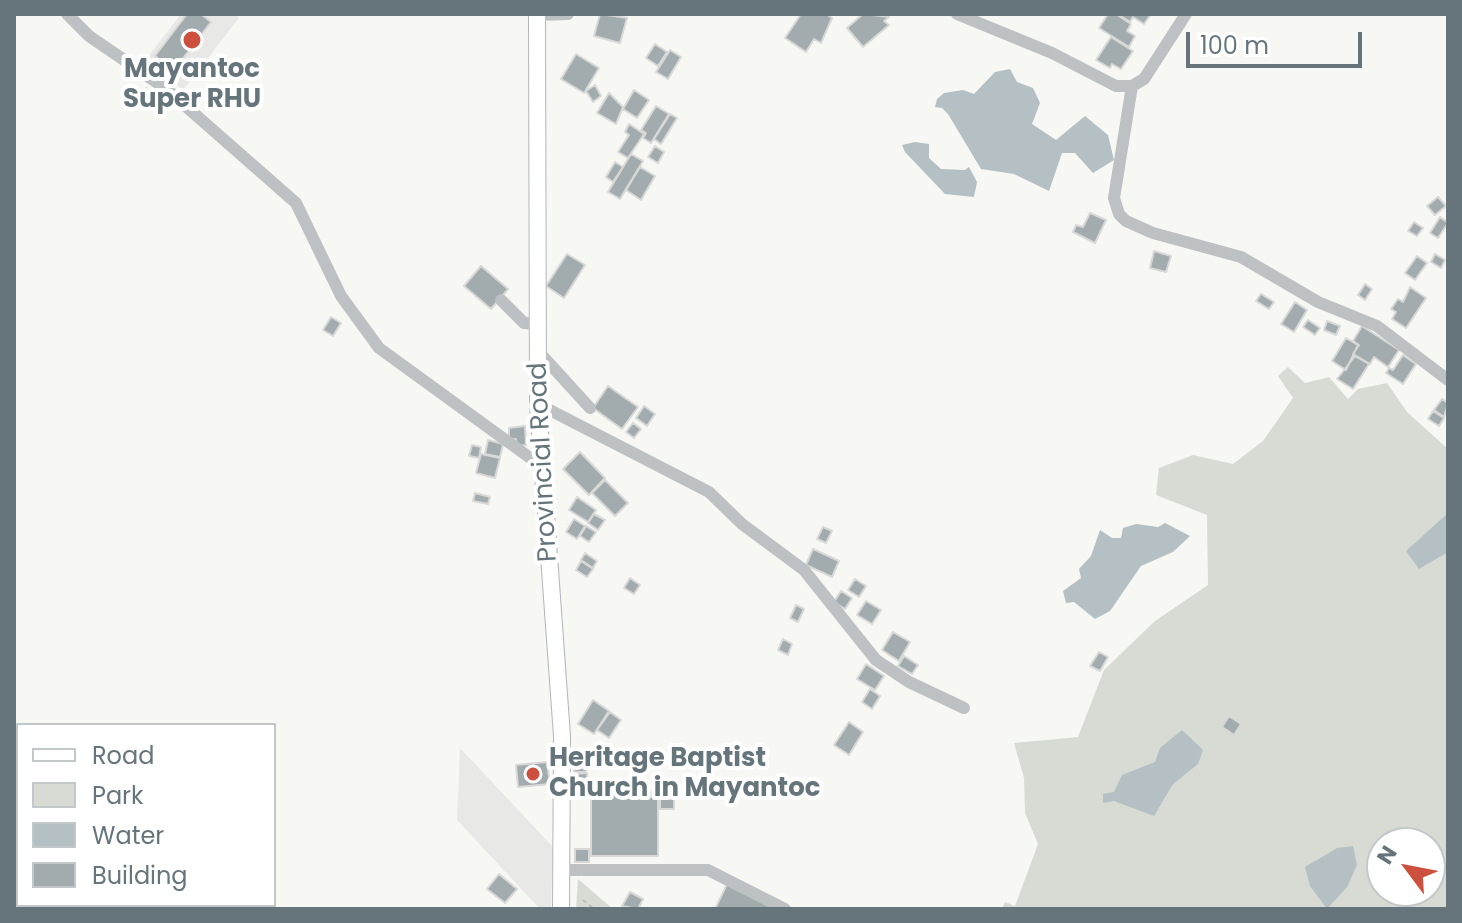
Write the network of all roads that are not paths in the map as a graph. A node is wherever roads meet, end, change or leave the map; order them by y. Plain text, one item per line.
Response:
1 (67, 14) edge
2 (537, 14) edge
3 (568, 14) edge
4 (957, 14) edge
5 (1186, 14) edge
6 (1132, 86) junction
7 (501, 300) dead end
8 (538, 324) junction
9 (538, 351) junction
10 (1448, 380) edge
11 (538, 404) junction
12 (590, 408) dead end
13 (544, 468) junction
14 (964, 708) dead end
15 (564, 870) junction
16 (561, 909) edge
17 (785, 909) edge

1 - 13 street
2 - 3 street
2 - 8 main road, Provincial Road
4 - 6 street
5 - 6 street
6 - 10 street
7 - 8 street
8 - 9 main road, Provincial Road
9 - 11 main road, Provincial Road
9 - 12 street
11 - 13 main road, Provincial Road
11 - 14 street
13 - 15 main road, Provincial Road
15 - 16 main road, Provincial Road
15 - 17 street

